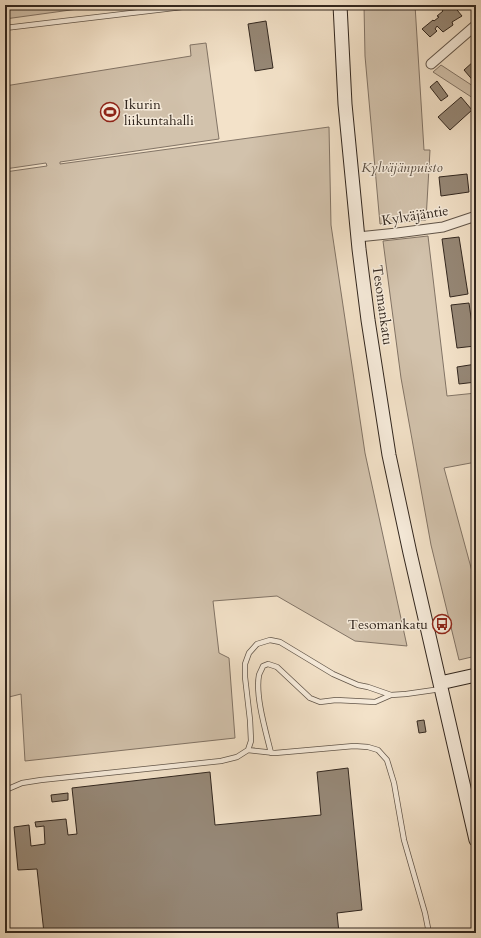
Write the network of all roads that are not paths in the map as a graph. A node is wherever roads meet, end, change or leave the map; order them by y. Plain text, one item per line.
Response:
1 (199, 5) edge
2 (340, 5) edge
3 (476, 25) edge
4 (5, 28) edge
5 (431, 64) dead end
6 (476, 216) edge
7 (358, 237) junction
8 (476, 675) edge
9 (441, 686) junction
10 (391, 695) junction
11 (248, 750) junction
12 (271, 753) junction
13 (8, 789) dead end
14 (476, 840) edge
15 (429, 933) edge

1 - 4 lane
2 - 7 main road, Tesomankatu
3 - 5 street
6 - 7 street, Kylväjäntie
7 - 9 main road, Tesomankatu
8 - 9 main road
9 - 10 lane
9 - 14 main road, Tesomankatu
10 - 11 lane
10 - 12 lane
11 - 12 lane
11 - 13 lane
12 - 15 lane

